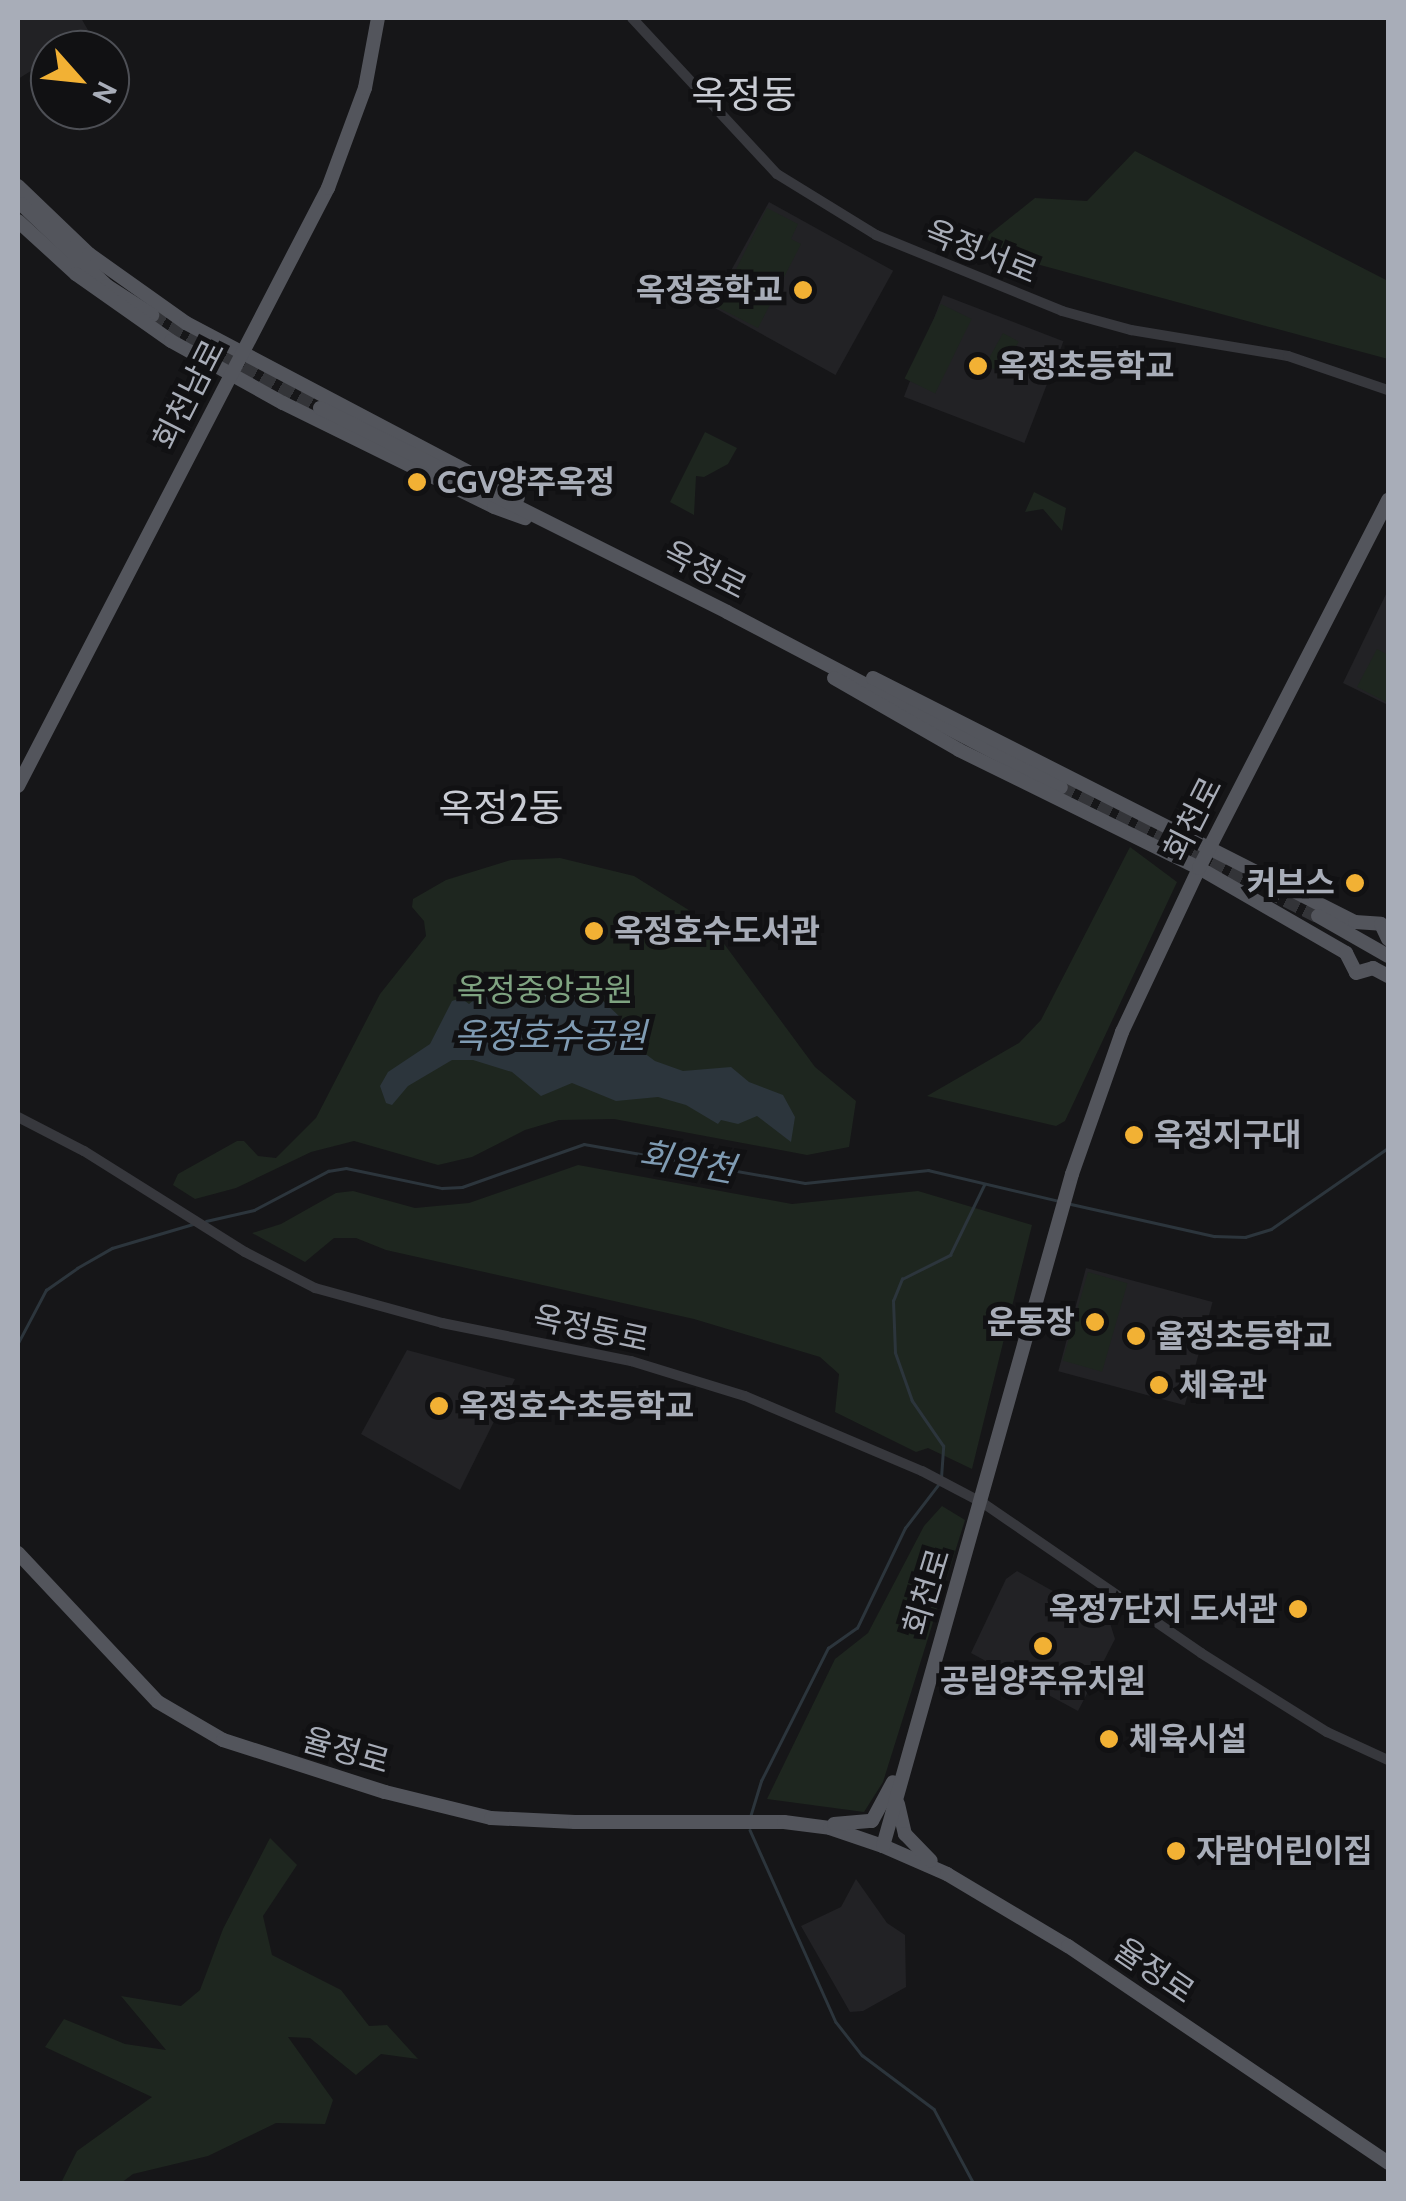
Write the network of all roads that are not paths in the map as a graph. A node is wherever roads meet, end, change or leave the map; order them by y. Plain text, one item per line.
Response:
1 (378, 18) edge
2 (632, 18) edge
3 (18, 186) edge
4 (18, 200) edge
5 (18, 221) edge
6 (174, 315) junction
7 (152, 316) tunnel mouth
8 (162, 336) junction
9 (240, 352) junction
10 (229, 374) junction
11 (311, 389) junction
12 (1388, 390) edge
13 (320, 408) tunnel mouth
14 (304, 413) junction
15 (1388, 500) edge
16 (550, 523) junction
17 (801, 652) junction
18 (18, 786) edge
19 (1061, 787) tunnel mouth
20 (1096, 792) junction
21 (1087, 813) junction
22 (1208, 849) junction
23 (1199, 868) junction
24 (1300, 895) junction
25 (1318, 916) tunnel mouth
26 (1288, 921) junction
27 (1388, 939) edge
28 (1388, 956) edge
29 (1382, 972) edge
30 (18, 1117) edge
31 (983, 1503) junction
32 (18, 1553) edge
33 (1388, 1760) edge
34 (902, 1769) junction
35 (898, 1785) junction
36 (824, 1828) junction
37 (883, 1846) junction
38 (946, 1874) junction
39 (1388, 2163) edge

1 - 9 main road, 회천남로
2 - 12 street, 옥정서로
3 - 6 main road
4 - 7 main road
5 - 8 main road
6 - 8 main road
6 - 9 main road
8 - 10 main road
9 - 10 main road, 회천남로
9 - 11 main road
10 - 14 main road
10 - 18 main road, 회천남로
11 - 14 main road
11 - 16 main road
13 - 16 main road, 옥정로
14 - 16 main road
15 - 22 main road, 회천로
16 - 17 main road, 옥정로
17 - 19 main road, 옥정로
17 - 20 main road
17 - 21 main road
20 - 21 main road
20 - 22 main road
21 - 23 main road
22 - 23 main road, 회천로
22 - 24 main road
23 - 26 main road
23 - 31 main road, 회천로
24 - 26 main road
24 - 27 main road
25 - 28 main road
26 - 29 main road
30 - 31 street, 옥정동로
31 - 33 street
31 - 34 main road, 회천로
32 - 36 main road, 율정로
34 - 35 main road, 회천로
34 - 36 main road
35 - 37 main road, 회천로
35 - 38 main road
36 - 37 main road, 율정로
37 - 38 main road, 율정로
38 - 39 main road, 율정로

